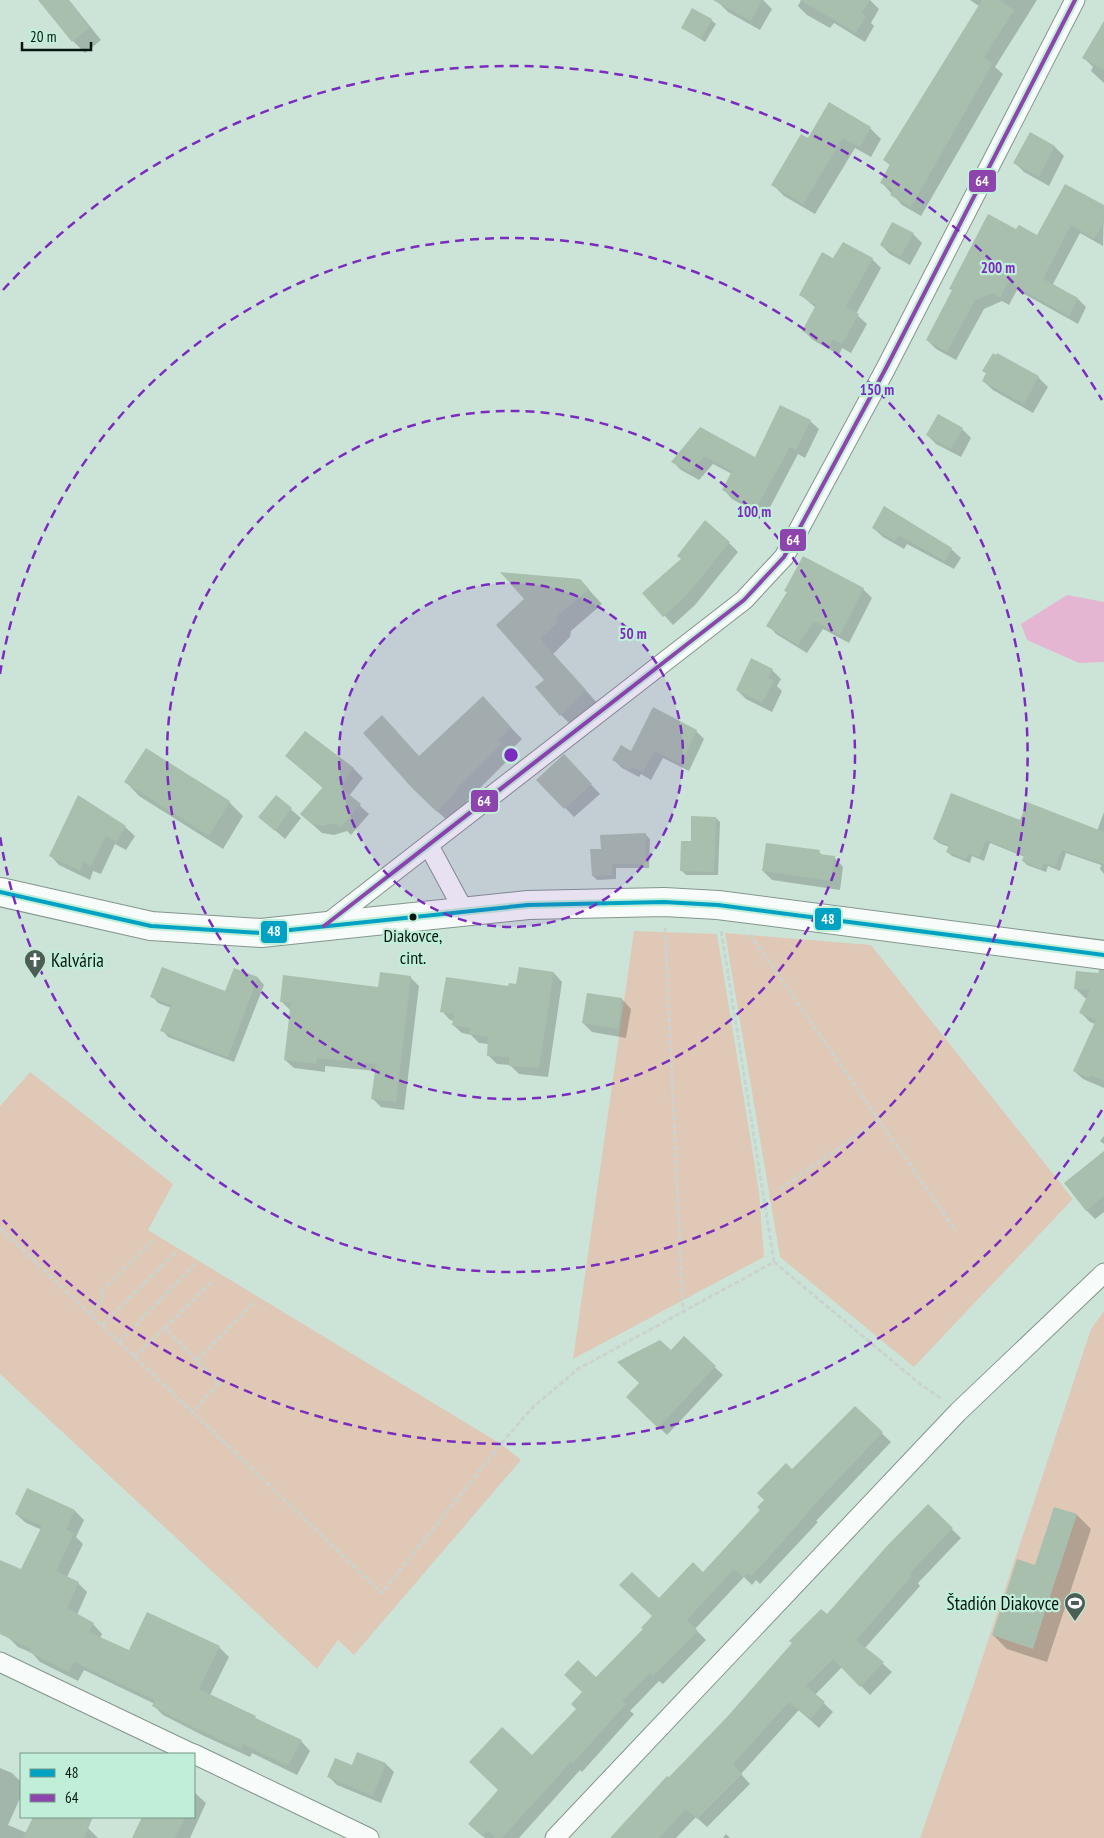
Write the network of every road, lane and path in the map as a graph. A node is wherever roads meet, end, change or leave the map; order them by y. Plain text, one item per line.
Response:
1 (1076, 0) edge
2 (429, 846) junction
3 (0, 892) edge
4 (664, 902) junction
5 (718, 905) junction
6 (464, 911) junction
7 (324, 926) junction
8 (748, 929) dead end
9 (1104, 955) edge
10 (879, 1120) junction
11 (780, 1189) dead end
12 (0, 1228) edge
13 (956, 1231) dead end
14 (154, 1238) dead end
15 (175, 1253) dead end
16 (774, 1262) junction
17 (195, 1264) dead end
18 (1104, 1273) edge
19 (213, 1280) dead end
20 (255, 1301) dead end
21 (683, 1312) junction
22 (89, 1314) junction
23 (102, 1325) junction
24 (165, 1328) junction
25 (120, 1342) junction
26 (134, 1357) junction
27 (197, 1360) junction
28 (193, 1412) junction
29 (958, 1412) junction
30 (0, 1662) edge
31 (192, 1753) edge
32 (195, 1754) edge
33 (369, 1838) edge
34 (555, 1838) edge

1 - 2 street
2 - 6 street
2 - 7 street
3 - 7 street
4 - 5 street
4 - 6 street
4 - 21 path
5 - 9 street
5 - 16 path
6 - 7 street
8 - 10 path
10 - 11 path
10 - 13 path
12 - 22 path
14 - 22 path
15 - 23 path
16 - 21 path
16 - 29 path
17 - 25 path
18 - 29 street
19 - 24 path
20 - 27 path
21 - 28 path
22 - 23 path
23 - 25 path
24 - 26 path
24 - 27 path
25 - 26 path
26 - 28 path
27 - 28 path
29 - 34 street
30 - 31 street
32 - 33 street

